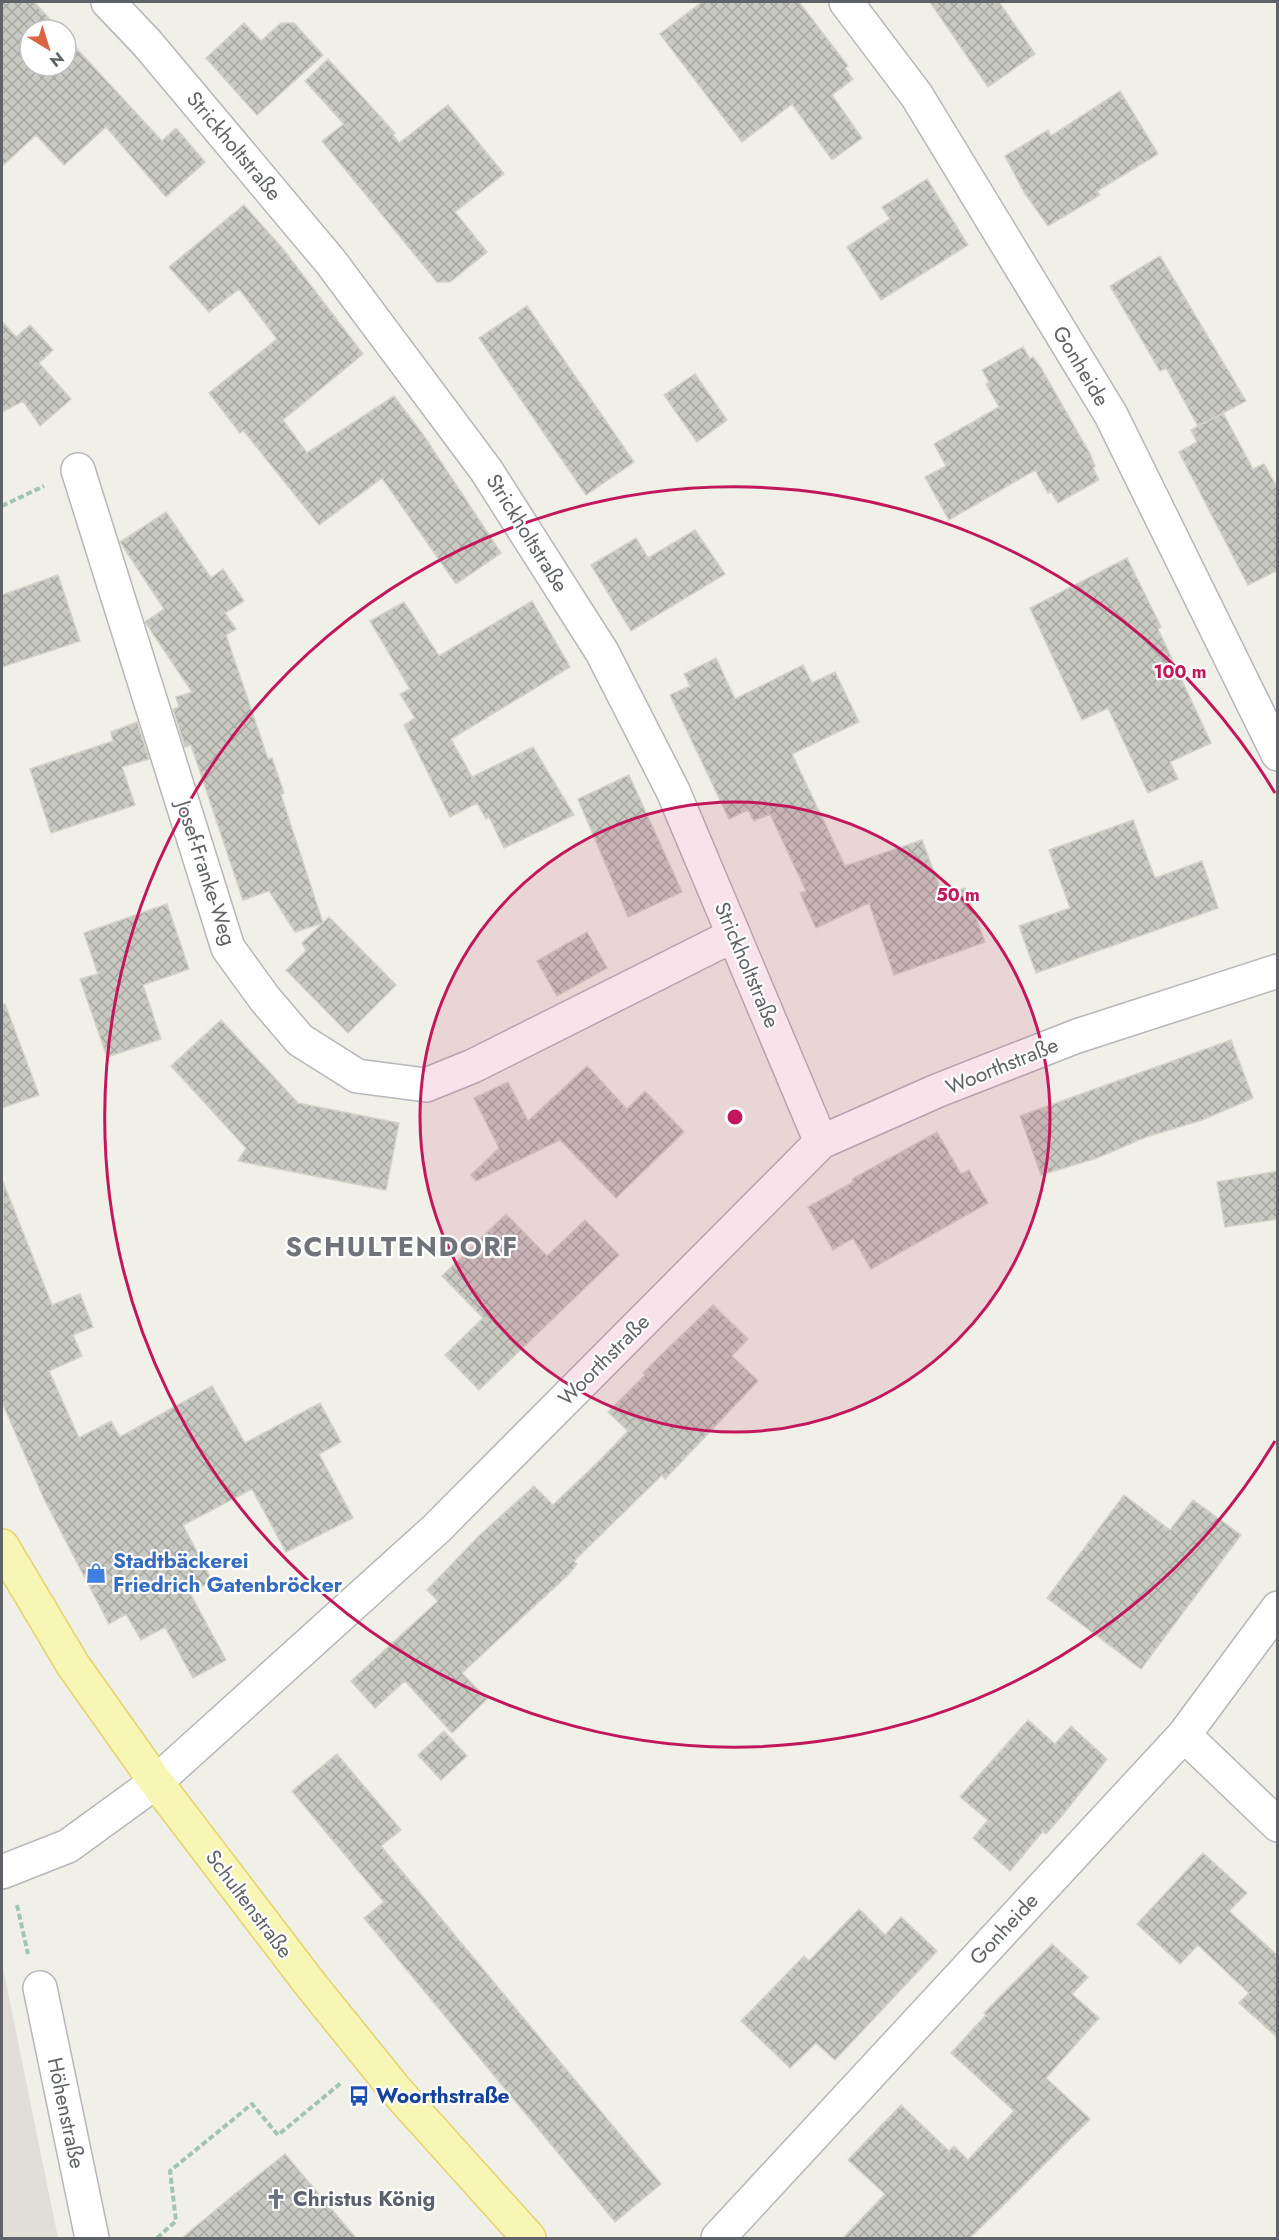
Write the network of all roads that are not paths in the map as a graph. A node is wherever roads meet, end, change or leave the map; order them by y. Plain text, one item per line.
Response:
1 (108, 2) edge
2 (846, 2) edge
3 (78, 470) road end
4 (1278, 754) edge
5 (734, 935) junction
6 (1278, 970) edge
7 (820, 1142) junction
8 (2, 1546) edge
9 (1278, 1608) edge
10 (1184, 1735) junction
11 (156, 1782) junction
12 (1278, 1825) edge
13 (5, 1871) edge
14 (40, 1988) road end
15 (92, 2238) edge
16 (529, 2238) edge
17 (718, 2238) edge

1 - 5 street, Strickholtstraße
2 - 4 street, Gonheide
3 - 5 street, Josef-Franke-Weg
5 - 7 street, Strickholtstraße
6 - 7 street, Woorthstraße
7 - 11 street, Woorthstraße
8 - 11 main road, Schultenstraße
9 - 10 street, Gonheide
10 - 12 street
10 - 17 street, Gonheide
11 - 13 street, Woorthstraße
11 - 16 main road, Schultenstraße
14 - 15 street, Höhenstraße

